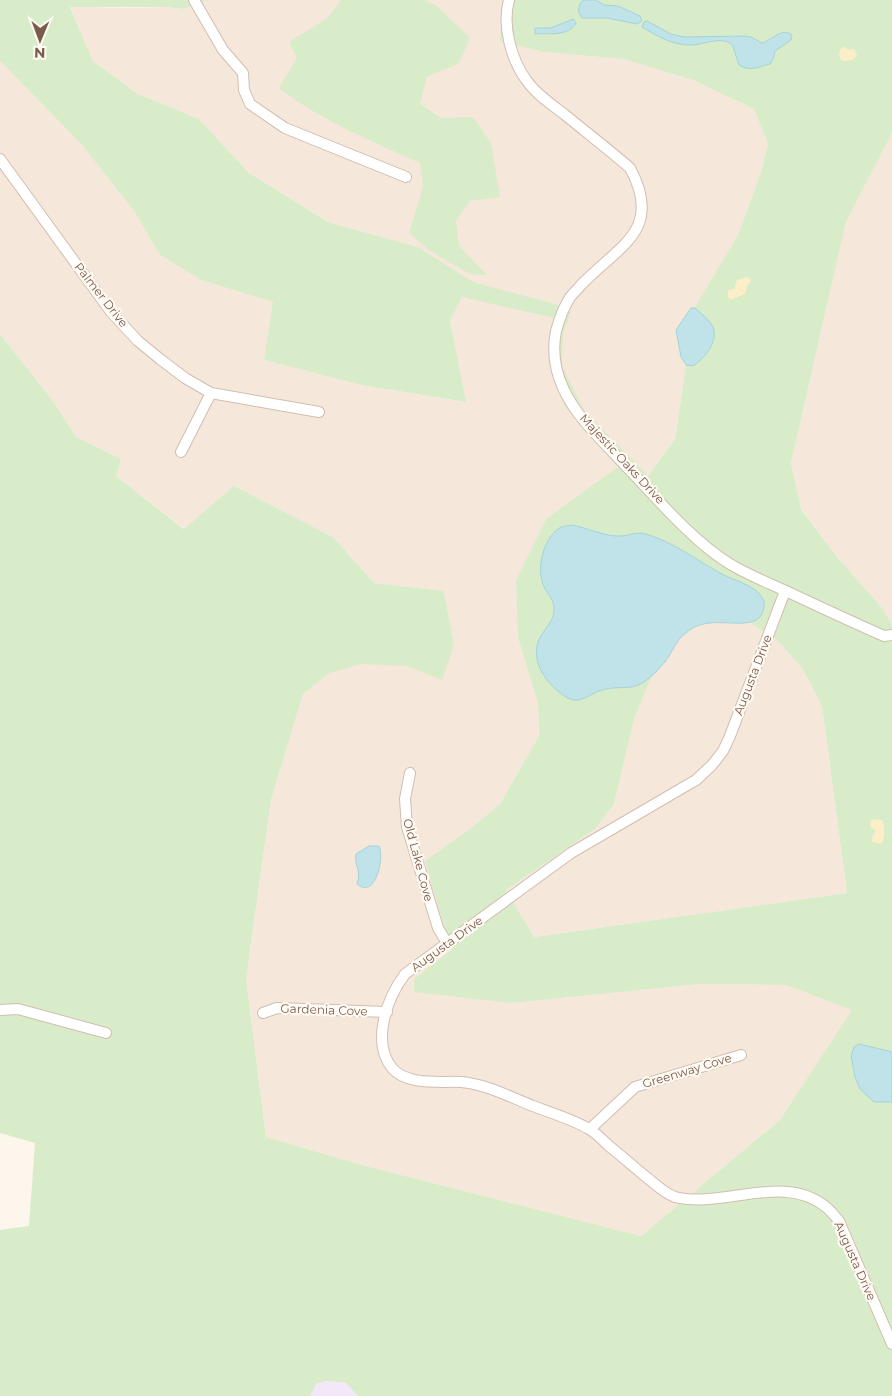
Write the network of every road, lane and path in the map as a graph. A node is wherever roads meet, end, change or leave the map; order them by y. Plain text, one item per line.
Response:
1 (194, 0) edge
2 (509, 0) edge
3 (0, 159) edge
4 (406, 177) dead end
5 (210, 393) junction
6 (319, 412) dead end
7 (181, 452) dead end
8 (785, 590) junction
9 (892, 635) edge
10 (410, 773) dead end
11 (447, 943) junction
12 (0, 1010) edge
13 (387, 1012) junction
14 (263, 1013) dead end
15 (106, 1033) dead end
16 (741, 1055) dead end
17 (590, 1129) junction
18 (892, 1344) edge

1 - 4 street
2 - 8 street, Majestic Oaks Drive
3 - 5 street, Palmer Drive
5 - 6 street, Palmer Drive
5 - 7 street
8 - 9 street, Majestic Oaks Drive
8 - 11 street, Augusta Drive
10 - 11 street, Old Lake Cove
11 - 13 street, Augusta Drive
12 - 15 street
13 - 14 street, Gardenia Cove
13 - 17 street, Augusta Drive
16 - 17 street, Greenway Cove
17 - 18 street, Augusta Drive

